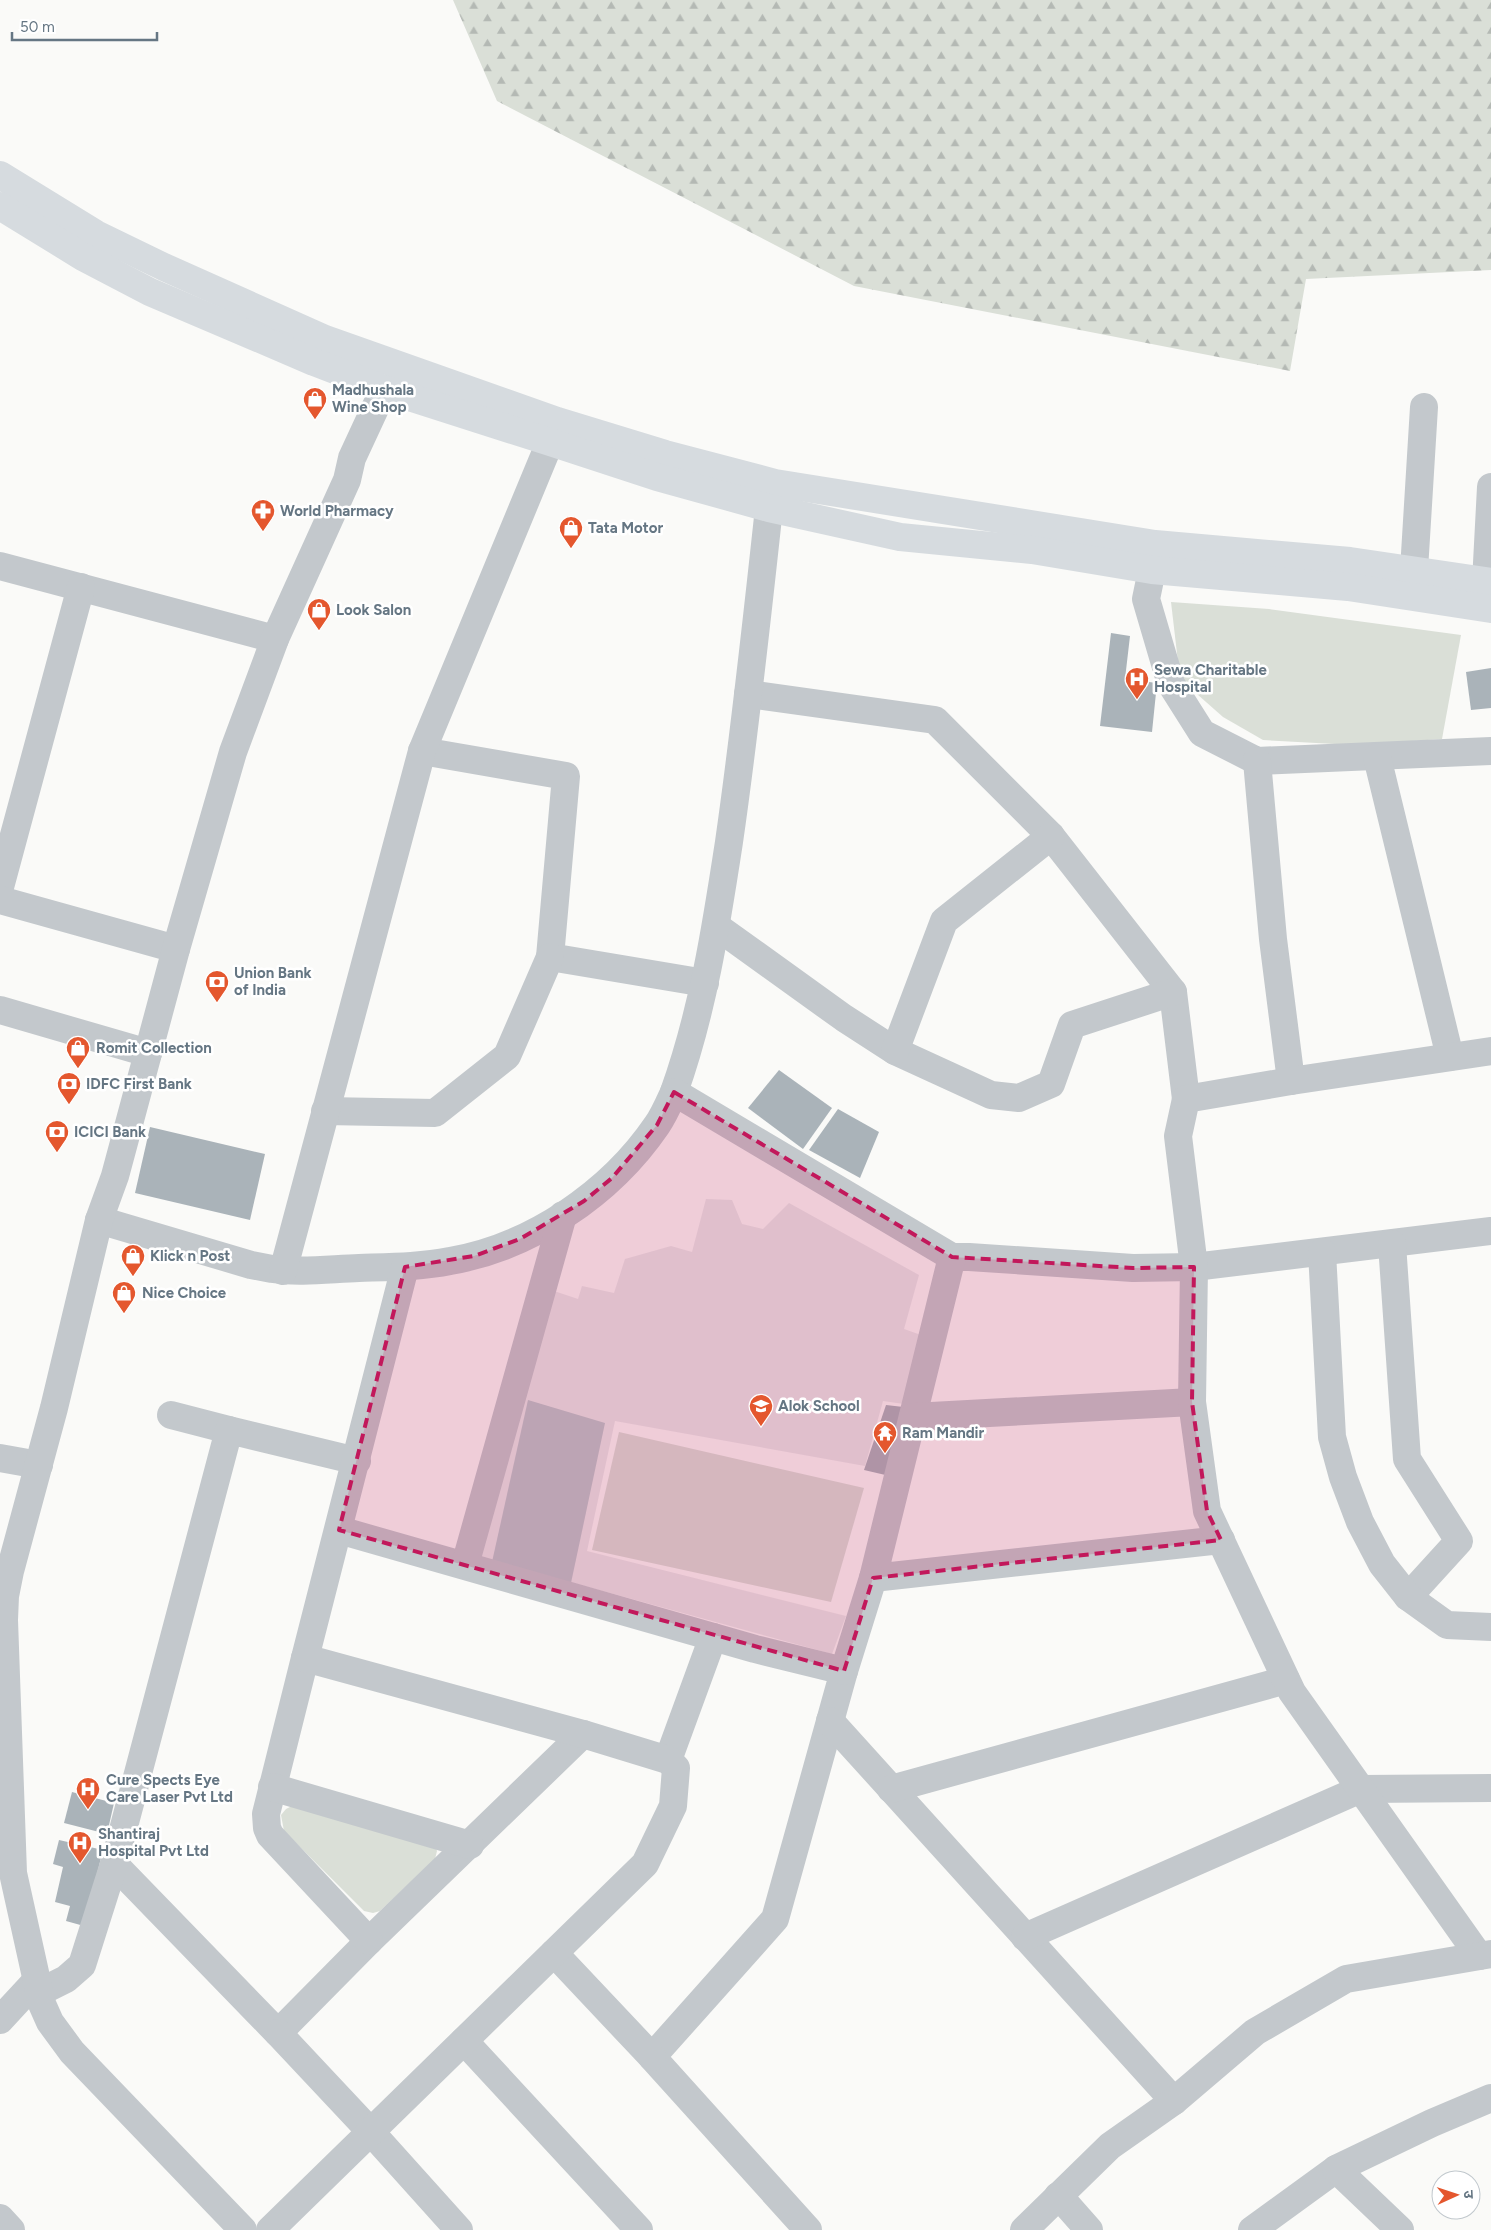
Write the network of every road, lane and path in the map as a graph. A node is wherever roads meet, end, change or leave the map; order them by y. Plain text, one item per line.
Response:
1 (0, 175) edge
2 (0, 206) edge
3 (384, 389) junction
4 (1424, 407) dead end
5 (550, 442) junction
6 (1491, 487) edge
7 (769, 508) junction
8 (0, 566) edge
9 (1152, 570) junction
10 (1414, 570) junction
11 (1489, 582) edge
12 (81, 587) junction
13 (1491, 609) edge
14 (268, 637) junction
15 (748, 694) junction
16 (422, 751) junction
17 (1491, 751) edge
18 (1377, 757) junction
19 (1257, 761) junction
20 (1051, 836) junction
21 (0, 887) edge
22 (0, 900) edge
23 (716, 926) junction
24 (170, 947) junction
25 (550, 957) junction
26 (705, 983) junction
27 (1173, 992) junction
28 (0, 1010) edge
29 (142, 1051) junction
30 (895, 1051) junction
31 (1491, 1051) edge
32 (1450, 1057) junction
33 (1291, 1081) junction
34 (674, 1092) junction
35 (1186, 1099) junction
36 (325, 1111) junction
37 (563, 1215) junction
38 (99, 1220) junction
39 (1491, 1231) edge
40 (1392, 1244) junction
41 (1322, 1252) junction
42 (952, 1257) junction
43 (405, 1267) junction
44 (1194, 1267) junction
45 (283, 1271) junction
46 (1192, 1402) junction
47 (170, 1415) dead end
48 (913, 1417) junction
49 (229, 1430) junction
50 (0, 1458) edge
51 (357, 1461) junction
52 (39, 1465) junction
53 (339, 1530) junction
54 (1221, 1540) junction
55 (465, 1565) junction
56 (873, 1578) junction
57 (1408, 1597) junction
58 (1491, 1627) edge
59 (713, 1637) junction
60 (305, 1658) junction
61 (844, 1671) junction
62 (1286, 1680) junction
63 (830, 1721) junction
64 (584, 1734) junction
65 (668, 1760) junction
66 (272, 1787) junction
67 (1491, 1788) edge
68 (891, 1789) junction
69 (1361, 1789) junction
70 (470, 1845) junction
71 (114, 1864) junction
72 (7, 1877) edge
73 (1025, 1936) junction
74 (369, 1942) junction
75 (554, 1953) junction
76 (1485, 1955) edge
77 (37, 1987) junction
78 (0, 2020) edge
79 (278, 2033) junction
80 (464, 2041) junction
81 (652, 2057) junction
82 (1491, 2098) edge
83 (1174, 2101) junction
84 (370, 2131) junction
85 (1336, 2169) junction
86 (1058, 2196) junction
87 (0, 2218) edge
88 (1259, 2228) edge
89 (11, 2230) edge
90 (243, 2230) edge
91 (270, 2230) edge
92 (460, 2230) edge
93 (638, 2230) edge
94 (808, 2230) edge
95 (1024, 2230) edge
96 (1088, 2230) edge
97 (1400, 2230) edge

1 - 10 main road
2 - 3 main road
3 - 5 main road
3 - 14 street
4 - 10 street
5 - 7 main road
5 - 16 street
6 - 11 street
7 - 9 main road
7 - 15 street
8 - 12 street
9 - 13 main road
9 - 19 street
10 - 11 main road
12 - 14 street
12 - 21 street
14 - 24 street
15 - 20 street
15 - 23 street
16 - 25 street
16 - 36 street
17 - 18 street
18 - 19 street
18 - 32 street
19 - 33 street
20 - 27 street
20 - 30 street
22 - 24 street
23 - 26 street
23 - 30 street
24 - 29 street
25 - 26 street
25 - 36 street
26 - 34 street
27 - 30 street
27 - 35 street
28 - 29 street
29 - 38 street
31 - 32 street
32 - 33 street
33 - 35 street
34 - 37 street
34 - 42 street
35 - 44 street
36 - 45 street
37 - 43 street
37 - 55 street
38 - 45 street
38 - 52 street
39 - 40 street
40 - 41 street
40 - 57 street
41 - 44 street
41 - 57 street
42 - 44 street
42 - 48 street
43 - 45 street
43 - 51 street
44 - 46 street
46 - 48 street
46 - 54 street
47 - 49 street
48 - 56 street
49 - 51 street
49 - 71 street
50 - 52 street
51 - 53 street
52 - 72 street
53 - 55 street
53 - 60 street
54 - 56 street
54 - 62 street
55 - 59 street
56 - 61 street
57 - 58 street
59 - 61 street
59 - 65 street
60 - 64 street
60 - 66 street
61 - 63 street
62 - 68 street
62 - 69 street
63 - 68 street
63 - 81 street
64 - 65 street
64 - 70 street
65 - 75 street
66 - 70 street
66 - 74 street
67 - 69 street
68 - 73 street
69 - 73 street
69 - 76 street
70 - 74 street
71 - 77 street
71 - 79 street
72 - 77 street
73 - 83 street
74 - 79 street
75 - 80 street
75 - 81 street
76 - 83 street
77 - 78 street
77 - 90 street
79 - 84 street
80 - 84 street
80 - 93 street
81 - 94 street
82 - 85 street
83 - 86 street
84 - 91 street
84 - 92 street
85 - 88 street
85 - 97 street
86 - 95 street
86 - 96 street
87 - 89 street

